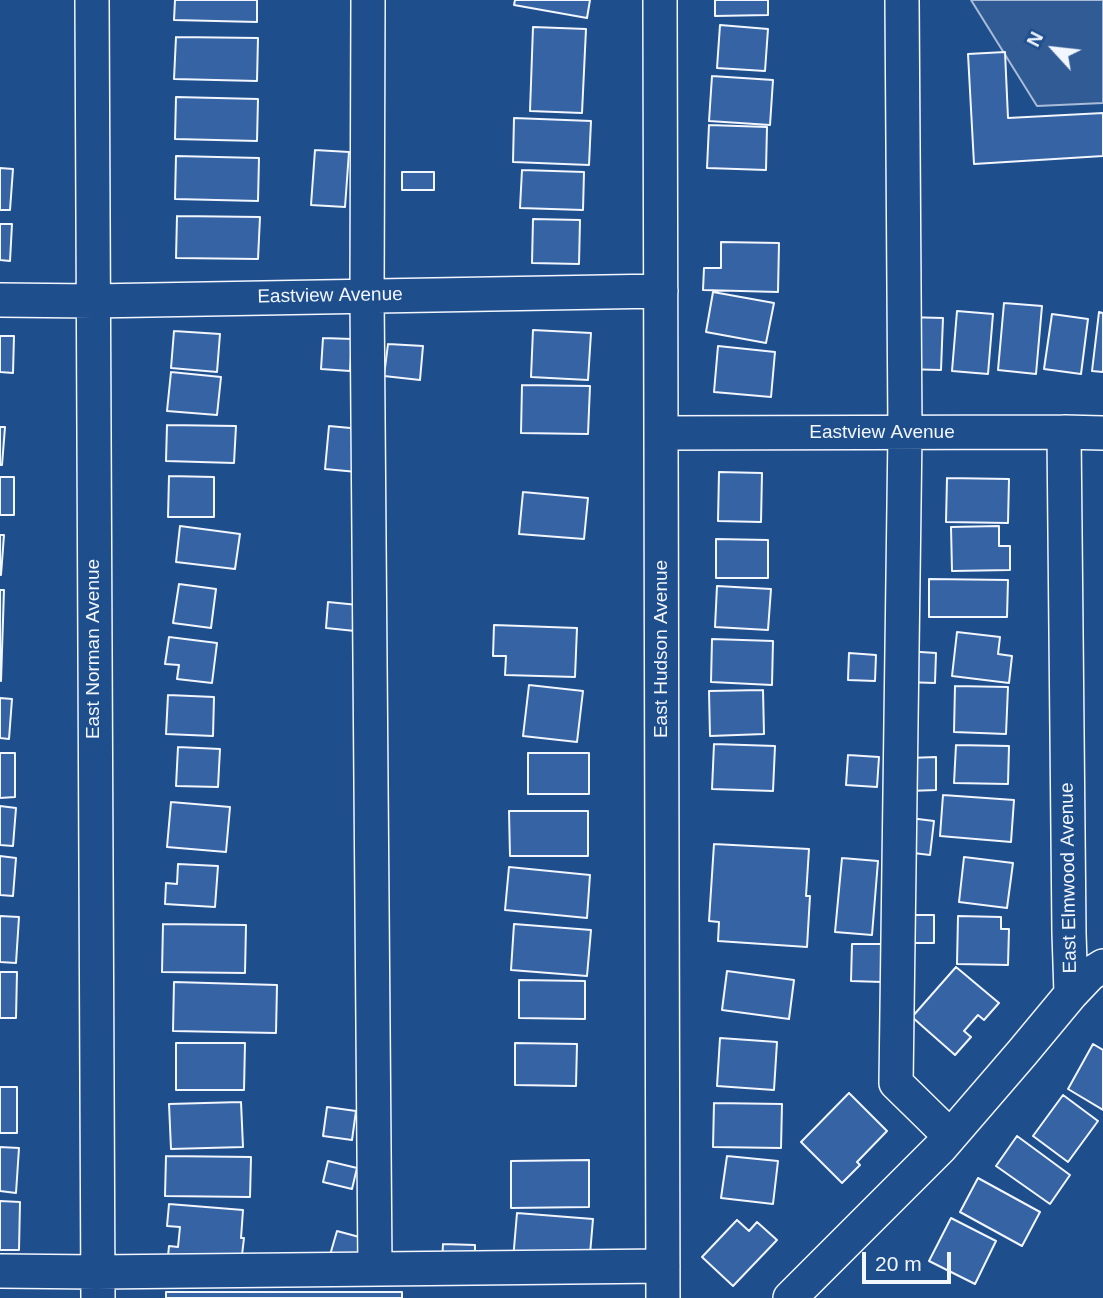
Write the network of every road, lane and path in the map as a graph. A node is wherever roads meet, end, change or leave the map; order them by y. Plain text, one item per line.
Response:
1 (92, 0) edge
2 (368, 0) edge
3 (660, 0) edge
4 (902, 0) edge
5 (661, 291) junction
6 (367, 296) junction
7 (0, 300) edge
8 (93, 301) junction
9 (905, 432) junction
10 (1064, 432) junction
11 (661, 433) junction
12 (1103, 433) edge
13 (1103, 966) edge
14 (1071, 993) junction
15 (950, 1136) junction
16 (375, 1269) junction
17 (0, 1271) edge
18 (663, 1282) edge
19 (98, 1285) edge
20 (790, 1298) edge

1 - 8 street, East Norman Avenue
2 - 6 street
3 - 5 street, East Hudson Avenue
4 - 9 street
5 - 6 street, Eastview Avenue
5 - 11 street, East Hudson Avenue
6 - 8 street, Eastview Avenue
6 - 16 street
7 - 8 street, Eastview Avenue
8 - 19 street, East Norman Avenue
9 - 10 street, Eastview Avenue
9 - 11 street, Eastview Avenue
9 - 15 street
10 - 12 street, Eastview Avenue
10 - 14 street, East Elmwood Avenue
11 - 18 street, East Hudson Avenue
13 - 14 street
14 - 15 street, East Elmwood Avenue
15 - 20 street, East Elmwood Avenue
16 - 18 street
16 - 19 street
17 - 19 street

